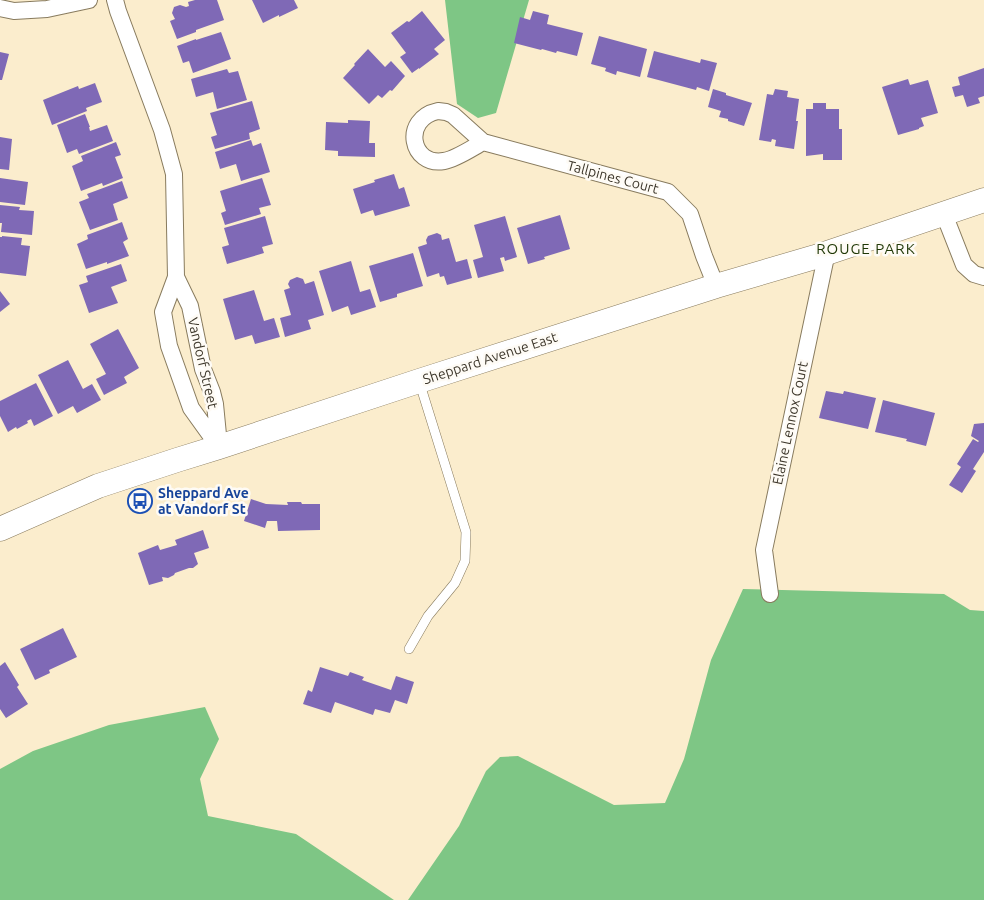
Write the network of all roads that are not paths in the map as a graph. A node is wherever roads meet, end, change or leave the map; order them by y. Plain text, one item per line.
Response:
1 (90, 0) edge
2 (115, 0) edge
3 (0, 8) edge
4 (483, 142) dead end
5 (984, 200) edge
6 (944, 214) junction
7 (827, 252) junction
8 (176, 277) junction
9 (984, 277) edge
10 (716, 286) junction
11 (419, 381) junction
12 (219, 447) junction
13 (0, 530) edge
14 (770, 594) dead end
15 (409, 649) dead end

1 - 3 street
2 - 8 street, Vandorf Street
4 - 10 street, Tallpines Court
5 - 6 main road, Sheppard Avenue East
6 - 7 main road, Sheppard Avenue East
6 - 9 street
7 - 10 main road, Sheppard Avenue East
7 - 14 street, Elaine Lennox Court
8 - 12 street, Vandorf Street
8 - 12 street, Vandorf Street
10 - 11 main road, Sheppard Avenue East
11 - 12 main road, Sheppard Avenue East
11 - 15 lane
12 - 13 main road, Sheppard Avenue East

